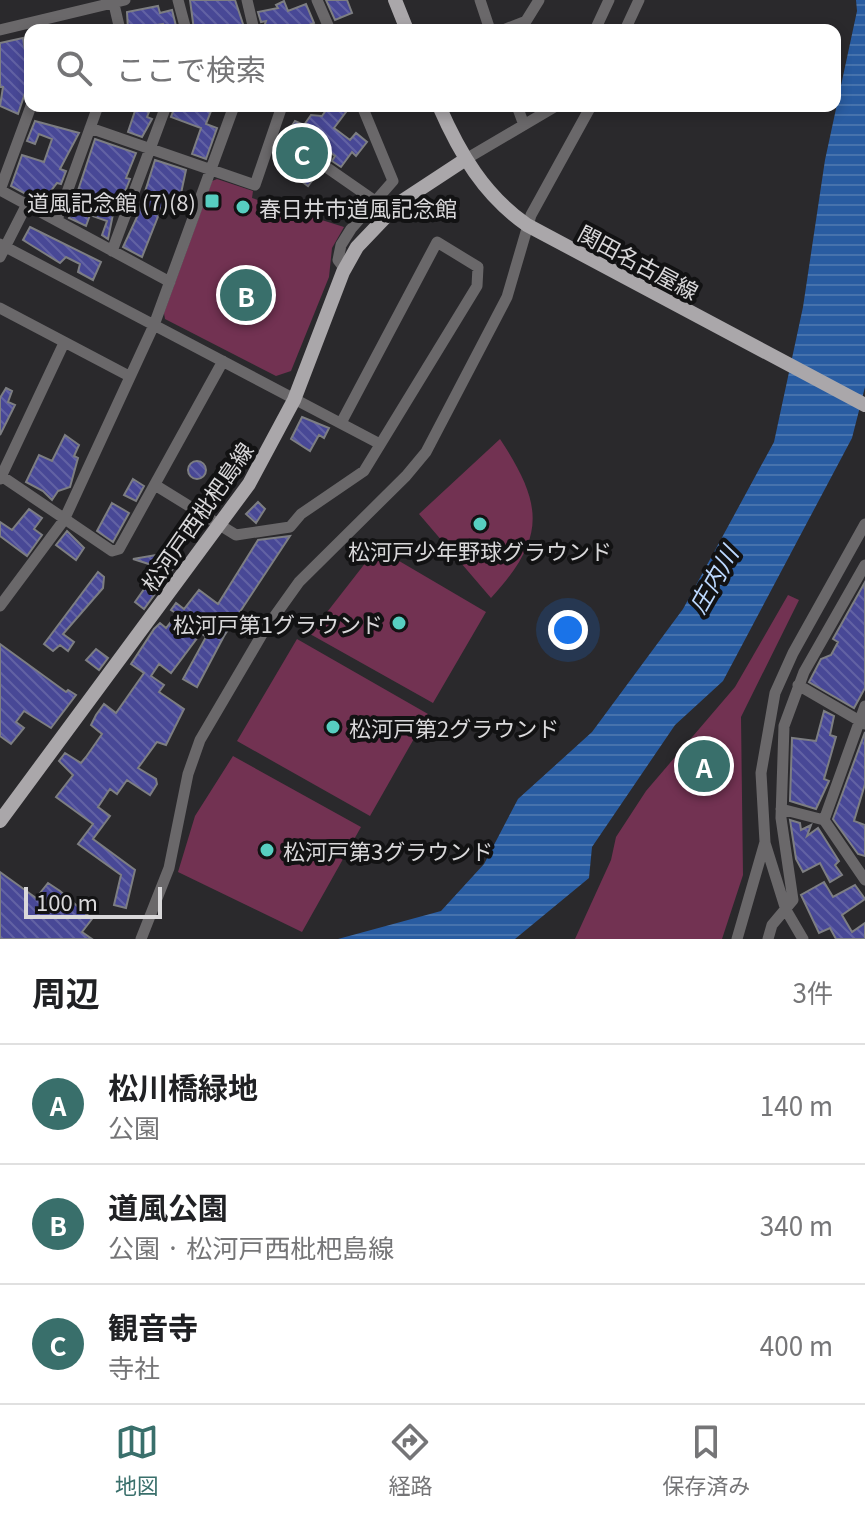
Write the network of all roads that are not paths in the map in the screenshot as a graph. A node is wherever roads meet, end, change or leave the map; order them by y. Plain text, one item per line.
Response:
1 (178, 0) edge
2 (247, 0) edge
3 (317, 0) edge
4 (395, 0) edge
5 (480, 0) edge
6 (539, 0) edge
7 (609, 0) edge
8 (639, 0) edge
9 (117, 1) edge
10 (50, 24) edge
11 (119, 24) edge
12 (184, 24) edge
13 (253, 24) edge
14 (327, 24) edge
15 (405, 24) edge
16 (488, 24) edge
17 (518, 24) edge
18 (598, 24) edge
19 (628, 24) edge
20 (24, 27) edge
21 (0, 30) edge
22 (29, 112) edge
23 (96, 112) edge
24 (164, 112) edge
25 (232, 112) edge
26 (280, 112) edge
27 (364, 112) edge
28 (442, 112) edge
29 (519, 112) edge
30 (546, 112) edge
31 (588, 112) edge
32 (524, 125) junction
33 (90, 128) junction
34 (149, 150) junction
35 (466, 159) junction
36 (316, 160) dead end
37 (210, 170) junction
38 (375, 201) junction
39 (27, 204) junction
40 (57, 220) junction
41 (527, 225) junction
42 (2, 249) edge
43 (112, 251) junction
44 (345, 269) junction
45 (170, 282) junction
46 (1, 313) edge
47 (154, 325) junction
48 (64, 343) junction
49 (223, 361) junction
50 (129, 376) junction
51 (294, 400) junction
52 (865, 405) edge
53 (341, 423) junction
54 (380, 444) junction
55 (1, 477) edge
56 (155, 485) junction
57 (64, 520) junction
58 (218, 524) junction
59 (865, 524) edge
60 (865, 565) edge
61 (0, 606) edge
62 (798, 685) junction
63 (865, 706) edge
64 (861, 722) edge
65 (781, 809) junction
66 (824, 820) junction
67 (0, 821) edge
68 (765, 842) junction
69 (865, 880) edge
70 (786, 910) junction
71 (141, 939) edge
72 (737, 939) edge
73 (768, 939) edge
74 (803, 939) edge

1 - 12 street
2 - 13 street
3 - 14 street
4 - 15 main road
5 - 16 street
6 - 17 street
7 - 18 street
8 - 19 street
9 - 10 street
9 - 11 street
20 - 21 street
22 - 39 street
23 - 33 street
24 - 34 street
25 - 37 street
26 - 37 street
27 - 38 street
28 - 35 main road, 関田名古屋線
29 - 32 street
30 - 32 street
31 - 41 street
32 - 35 street
33 - 34 street
33 - 40 street
34 - 37 street
34 - 43 street
35 - 41 main road, 関田名古屋線
35 - 44 main road, 松河戸西枇杷島線
36 - 38 street
37 - 45 street
38 - 44 street
39 - 40 street
39 - 42 street
40 - 43 street
41 - 52 main road, 関田名古屋線
41 - 71 street
42 - 47 street
43 - 45 street
44 - 51 main road, 松河戸西枇杷島線
45 - 47 street
46 - 48 street
47 - 49 street
47 - 50 street
48 - 50 street
48 - 55 street
49 - 51 street
49 - 56 street
50 - 57 street
51 - 53 street
51 - 58 main road, 松河戸西枇杷島線
53 - 54 street
53 - 54 street
54 - 58 street
55 - 57 street
56 - 57 street
56 - 58 street
57 - 61 street
58 - 67 main road, 松河戸西枇杷島線
59 - 68 street
60 - 62 street
62 - 64 street
62 - 65 street
63 - 64 street
64 - 66 street
65 - 66 street
65 - 70 street
66 - 69 street
68 - 70 street
68 - 72 street
70 - 73 street
70 - 74 street

